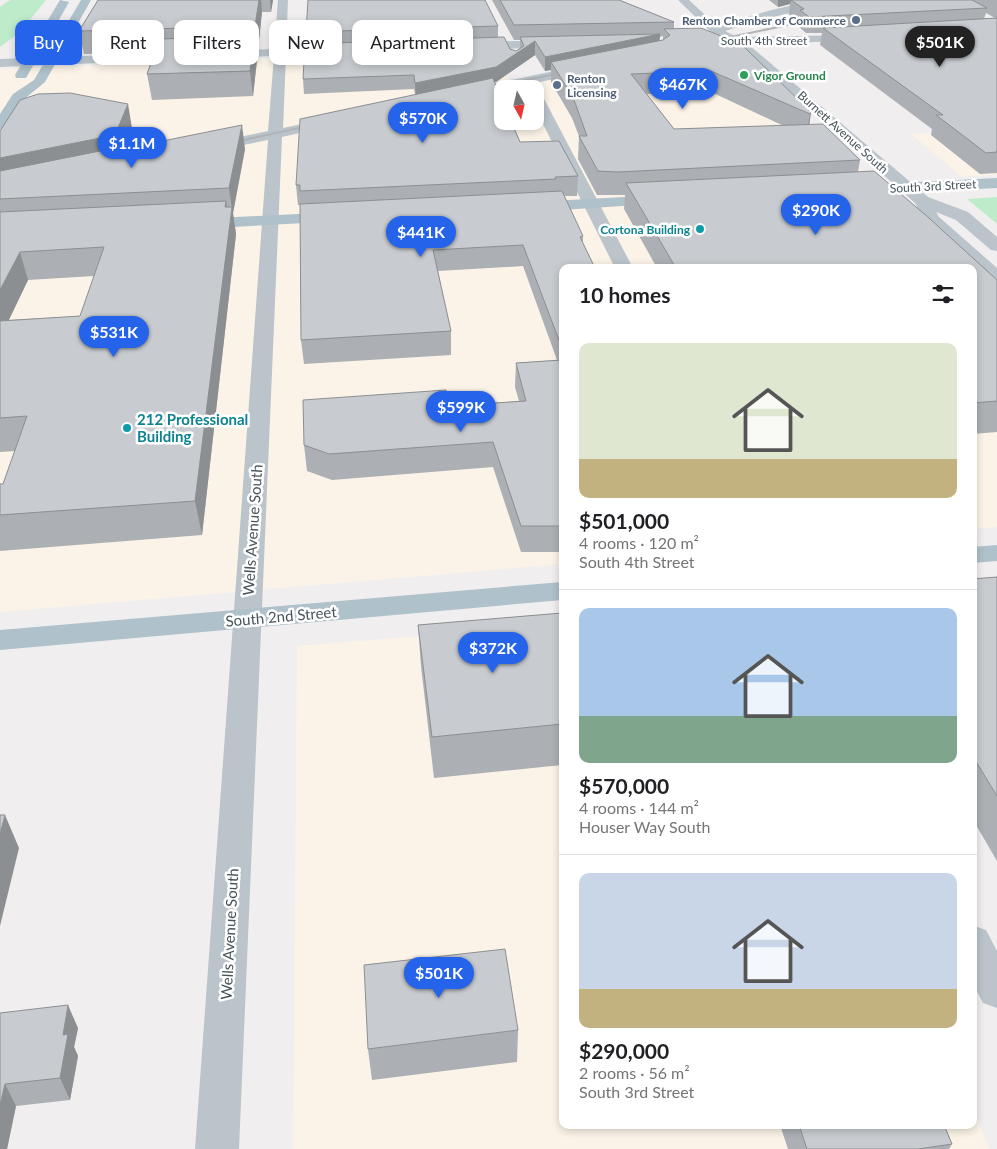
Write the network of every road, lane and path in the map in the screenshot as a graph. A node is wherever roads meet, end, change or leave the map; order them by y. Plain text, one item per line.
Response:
1 (65, 0) edge
2 (86, 0) edge
3 (283, 0) edge
4 (683, 0) edge
5 (836, 0) edge
6 (754, 6) dead end
7 (700, 15) junction
8 (766, 15) junction
9 (54, 20) edge
10 (75, 20) edge
11 (282, 20) edge
12 (500, 30) dead end
13 (715, 30) junction
14 (874, 36) edge
15 (731, 40) junction
16 (572, 43) edge
17 (508, 45) junction
18 (680, 45) edge
19 (473, 46) edge
20 (269, 52) edge
21 (515, 59) edge
22 (82, 60) edge
23 (15, 62) edge
24 (0, 63) edge
25 (28, 65) edge
26 (50, 65) edge
27 (279, 65) edge
28 (598, 66) edge
29 (544, 80) edge
30 (494, 90) edge
31 (18, 97) junction
32 (449, 97) edge
33 (544, 113) edge
34 (351, 118) edge
35 (0, 125) edge
36 (276, 134) junction
37 (194, 151) edge
38 (997, 183) edge
39 (906, 187) junction
40 (839, 191) edge
41 (675, 199) edge
42 (922, 200) junction
43 (591, 204) junction
44 (518, 208) edge
45 (354, 216) edge
46 (271, 220) junction
47 (185, 224) edge
48 (997, 246) edge
49 (622, 264) edge
50 (997, 278) edge
51 (997, 553) edge
52 (977, 555) edge
53 (559, 591) edge
54 (247, 618) junction
55 (0, 640) edge
56 (977, 952) edge
57 (997, 990) edge
58 (217, 1149) edge

1 - 9 main road
2 - 10 main road
3 - 11 street, Wells Avenue South
4 - 7 street, Burnett Avenue South
5 - 8 street
6 - 8 street
7 - 8 street
7 - 13 street, Burnett Avenue South
8 - 13 street
12 - 17 street
13 - 15 street, Burnett Avenue South
14 - 15 street, South 4th Street
15 - 18 street, South 4th Street
15 - 39 street, Burnett Avenue South
16 - 17 street
17 - 19 street
17 - 21 street
20 - 22 street
23 - 24 street
25 - 31 main road
26 - 31 main road
27 - 36 street, Wells Avenue South
28 - 29 street
30 - 32 street
31 - 35 main road
33 - 43 street
34 - 36 street
36 - 37 street
36 - 46 street, Wells Avenue South
38 - 39 main road, South 3rd Street
39 - 40 main road, South 3rd Street
39 - 42 street, Burnett Avenue South
41 - 43 main road
42 - 48 street, Burnett Avenue South
42 - 50 street, Burnett Avenue South
43 - 44 main road
43 - 49 street
45 - 46 main road
46 - 47 main road
46 - 54 street, Wells Avenue South
51 - 52 main road
53 - 54 main road, South 2nd Street
54 - 55 main road, South 2nd Street
54 - 58 street, Wells Avenue South
56 - 57 street

